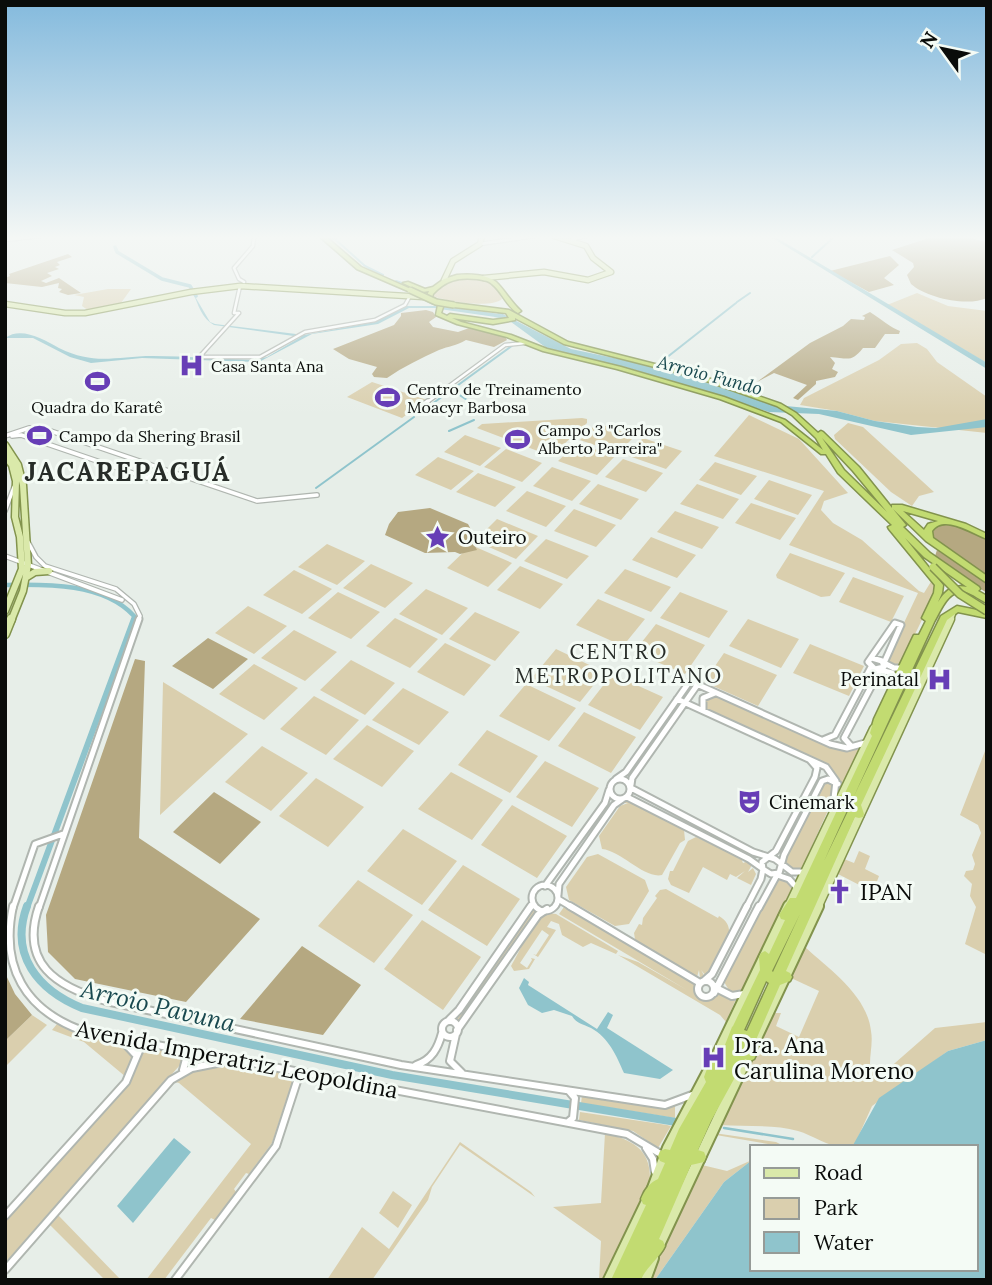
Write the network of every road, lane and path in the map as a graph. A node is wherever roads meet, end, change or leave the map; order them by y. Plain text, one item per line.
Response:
1 (172, 296) edge
2 (238, 296) edge
3 (408, 296) edge
4 (427, 296) edge
5 (433, 296) edge
6 (434, 296) edge
7 (503, 296) junction
8 (459, 302) junction
9 (5, 304) edge
10 (443, 304) junction
11 (472, 307) junction
12 (511, 313) junction
13 (501, 322) junction
14 (468, 323) junction
15 (505, 335) junction
16 (558, 340) junction
17 (525, 343) junction
18 (505, 345) junction
19 (609, 352) junction
20 (639, 357) junction
21 (764, 395) junction
22 (773, 400) junction
23 (414, 411) dead end
24 (36, 419) dead end
25 (802, 419) junction
26 (13, 434) edge
27 (828, 440) junction
28 (5, 445) edge
29 (120, 454) junction
30 (827, 454) junction
31 (5, 456) edge
32 (107, 464) junction
33 (162, 468) junction
34 (856, 469) junction
35 (17, 483) junction
36 (871, 485) junction
37 (865, 494) junction
38 (317, 495) dead end
39 (887, 499) junction
40 (5, 511) edge
41 (924, 516) junction
42 (935, 523) junction
43 (896, 528) junction
44 (987, 538) edge
45 (26, 539) junction
46 (929, 539) junction
47 (5, 556) edge
48 (37, 559) junction
49 (27, 564) junction
50 (49, 571) junction
51 (960, 578) junction
52 (987, 580) edge
53 (22, 583) junction
54 (108, 586) junction
55 (5, 590) edge
56 (951, 591) junction
57 (100, 592) junction
58 (987, 596) edge
59 (932, 605) junction
60 (137, 609) junction
61 (5, 611) edge
62 (985, 614) edge
63 (5, 634) edge
64 (924, 650) junction
65 (872, 658) junction
66 (884, 663) junction
67 (871, 667) junction
68 (880, 670) junction
69 (904, 672) junction
70 (896, 681) junction
71 (698, 684) junction
72 (891, 693) junction
73 (723, 695) junction
74 (677, 699) junction
75 (685, 703) junction
76 (708, 713) junction
77 (821, 740) junction
78 (870, 745) junction
79 (854, 747) junction
80 (859, 759) junction
81 (810, 760) junction
82 (616, 779) junction
83 (838, 784) junction
84 (631, 787) junction
85 (609, 790) junction
86 (625, 797) junction
87 (855, 798) junction
88 (830, 820) junction
89 (56, 841) junction
90 (825, 845) junction
91 (753, 852) junction
92 (768, 858) junction
93 (749, 859) junction
94 (837, 860) junction
95 (781, 865) junction
96 (763, 869) junction
97 (806, 871) junction
98 (777, 875) junction
99 (820, 881) junction
100 (544, 886) junction
101 (797, 889) junction
102 (558, 897) junction
103 (533, 903) junction
104 (547, 909) junction
105 (785, 915) junction
106 (765, 957) junction
107 (765, 971) junction
108 (723, 976) junction
109 (781, 978) junction
110 (702, 982) junction
111 (714, 989) junction
112 (748, 992) junction
113 (727, 994) junction
114 (448, 1021) junction
115 (442, 1032) junction
116 (456, 1032) junction
117 (731, 1035) junction
118 (118, 1037) junction
119 (748, 1040) junction
120 (148, 1042) junction
121 (182, 1049) junction
122 (135, 1055) junction
123 (750, 1055) junction
124 (716, 1059) joint
125 (239, 1060) junction
126 (401, 1065) junction
127 (182, 1071) junction
128 (300, 1072) junction
129 (469, 1076) junction
130 (568, 1090) junction
131 (701, 1093) junction
132 (700, 1117) junction
133 (567, 1123) junction
134 (691, 1136) junction
135 (643, 1144) junction
136 (678, 1160) junction
137 (655, 1185) junction
138 (648, 1199) junction
139 (5, 1216) edge
140 (658, 1246) joint
141 (5, 1270) edge
142 (638, 1277) edge
143 (175, 1280) edge
144 (609, 1280) edge
145 (618, 1280) edge

1 - 9 main road
2 - 3 street
4 - 11 highway, bridge
5 - 10 highway
6 - 8 highway
7 - 8 highway
7 - 12 highway
7 - 20 highway
8 - 10 highway
10 - 14 highway, bridge
11 - 12 highway
11 - 16 highway
12 - 13 highway
12 - 19 highway
13 - 14 highway
13 - 16 highway
14 - 15 highway
15 - 17 highway
15 - 18 street
16 - 22 highway
17 - 18 street
17 - 30 highway
18 - 23 street
19 - 20 highway
19 - 21 highway
20 - 21 highway
21 - 22 highway
22 - 25 highway
24 - 26 street
25 - 27 highway
25 - 30 highway
26 - 29 street
26 - 32 street
27 - 30 highway
27 - 34 highway
28 - 45 main road
29 - 32 street
29 - 33 street
30 - 37 highway
30 - 43 highway
31 - 35 main road
32 - 33 street
33 - 38 street
34 - 36 highway
34 - 39 highway
35 - 40 street
35 - 49 main road
36 - 37 highway
36 - 51 highway
37 - 43 highway
39 - 41 highway
39 - 46 highway
41 - 42 highway
41 - 44 highway
42 - 44 highway
42 - 46 highway
43 - 51 highway
43 - 59 highway
43 - 62 highway, bridge
45 - 48 street
45 - 49 main road
46 - 52 highway
47 - 49 street
48 - 49 street
48 - 54 street
49 - 50 street
49 - 53 main road
50 - 53 main road
50 - 57 street
51 - 58 highway
53 - 55 street
53 - 61 main road
53 - 63 main road
54 - 57 street
54 - 60 street
56 - 58 highway
56 - 59 highway
56 - 64 highway
57 - 60 street
59 - 64 highway
60 - 89 street, Avenida Imperatriz Leopoldina
62 - 64 highway
64 - 69 highway
64 - 87 highway
65 - 66 street
65 - 66 street
65 - 67 street
66 - 68 street
66 - 69 street
67 - 68 street
67 - 77 street
68 - 70 street
68 - 79 street
69 - 70 highway
69 - 72 highway
69 - 78 highway
70 - 72 highway
71 - 73 street
71 - 74 street
71 - 75 street
72 - 78 highway
73 - 76 street
73 - 77 street
74 - 75 street
74 - 82 street
75 - 76 street
75 - 84 street
76 - 81 street
77 - 79 street
78 - 79 street
78 - 80 main road
78 - 87 highway
80 - 87 main road
80 - 87 highway
81 - 83 street
81 - 92 street
82 - 84 street
82 - 85 street
83 - 88 street
83 - 95 street
84 - 86 street
84 - 91 street
85 - 86 street
85 - 100 street
86 - 93 street
86 - 102 street
87 - 88 main road
87 - 90 highway
87 - 94 main road
87 - 99 highway
88 - 97 main road
89 - 118 street, Avenida Imperatriz Leopoldina
89 - 126 street, Avenida Imperatriz Leopoldina
90 - 105 highway
90 - 107 highway
91 - 92 street
91 - 93 street
92 - 95 street
92 - 96 street
93 - 96 street
94 - 99 highway
94 - 109 main road
95 - 97 street
95 - 98 street
96 - 98 street
96 - 110 street
97 - 101 main road
98 - 101 street
98 - 108 street
99 - 109 highway
100 - 102 street
100 - 103 street
101 - 105 main road
102 - 104 street
102 - 110 street
103 - 104 street
103 - 114 street
104 - 116 street
105 - 106 main road
106 - 107 highway
106 - 112 main road
107 - 109 highway
107 - 117 highway
108 - 111 street
108 - 113 street
109 - 119 highway
109 - 123 main road
110 - 111 street
110 - 111 street
111 - 113 street
112 - 113 street
112 - 117 main road
114 - 115 street
114 - 116 street
115 - 116 street
115 - 126 street
116 - 129 street
117 - 119 highway
117 - 124 main road
117 - 131 highway
118 - 120 street, Avenida Imperatriz Leopoldina
118 - 122 street
119 - 123 highway
119 - 132 highway
120 - 121 street, Avenida Imperatriz Leopoldina
120 - 122 street
121 - 125 street, Avenida Imperatriz Leopoldina
121 - 127 street
122 - 139 street
123 - 132 main road
124 - 131 highway
125 - 127 street
125 - 128 street, Avenida Imperatriz Leopoldina
126 - 129 street, Avenida Imperatriz Leopoldina
127 - 141 street
128 - 133 street, Avenida Imperatriz Leopoldina
128 - 143 street
129 - 130 street, Avenida Imperatriz Leopoldina
130 - 131 street, Avenida Imperatriz Leopoldina
130 - 133 street
131 - 132 highway
132 - 134 highway
132 - 134 main road
133 - 135 street, Avenida Imperatriz Leopoldina
134 - 136 highway
134 - 136 main road
135 - 136 street, Avenida Imperatriz Leopoldina
135 - 137 street
136 - 137 main road
136 - 138 highway
136 - 140 main road
136 - 142 highway
136 - 145 highway
137 - 138 main road
138 - 144 main road
140 - 142 highway

